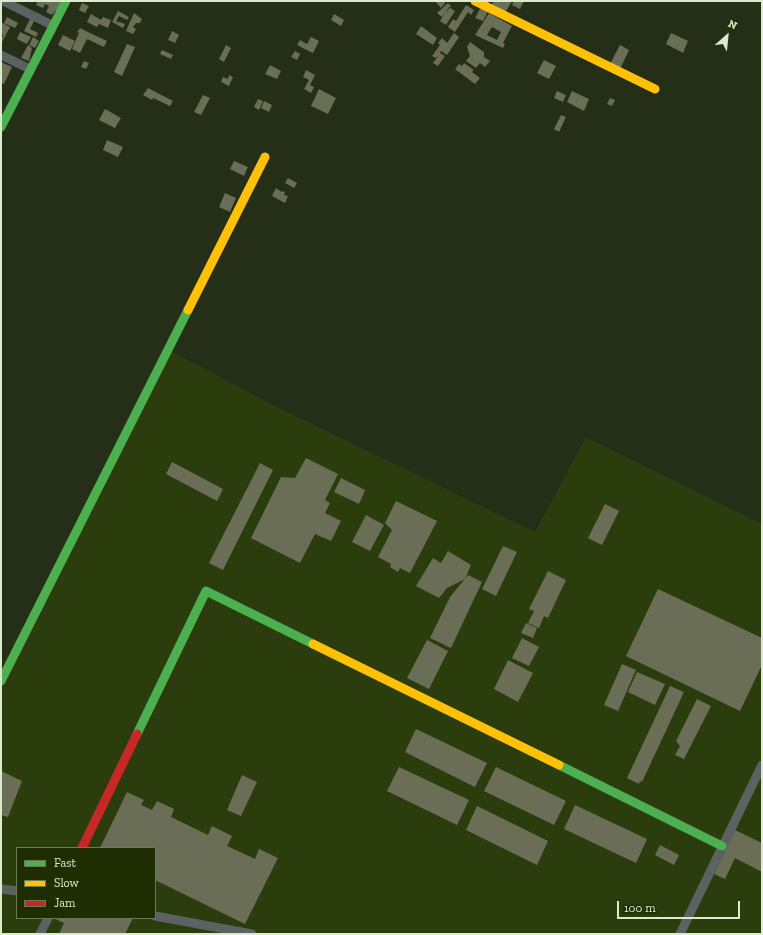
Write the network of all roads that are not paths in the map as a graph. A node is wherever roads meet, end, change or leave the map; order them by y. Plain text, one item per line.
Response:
1 (3, 1) edge
2 (66, 1) edge
3 (475, 1) edge
4 (52, 25) junction
5 (1, 55) edge
6 (30, 69) junction
7 (655, 89) dead end
8 (1, 128) edge
9 (265, 157) dead end
10 (1, 681) edge
11 (762, 765) edge
12 (722, 846) junction
13 (82, 847) edge
14 (1, 889) edge
15 (16, 892) edge
16 (156, 916) edge
17 (48, 919) edge
18 (40, 934) edge
19 (252, 934) edge
20 (680, 934) edge

1 - 4 street
2 - 4 street
3 - 7 street
4 - 6 street
5 - 6 street
6 - 8 street
9 - 10 street
11 - 12 street
12 - 13 street
12 - 20 street
14 - 15 street
16 - 19 street
17 - 18 street

